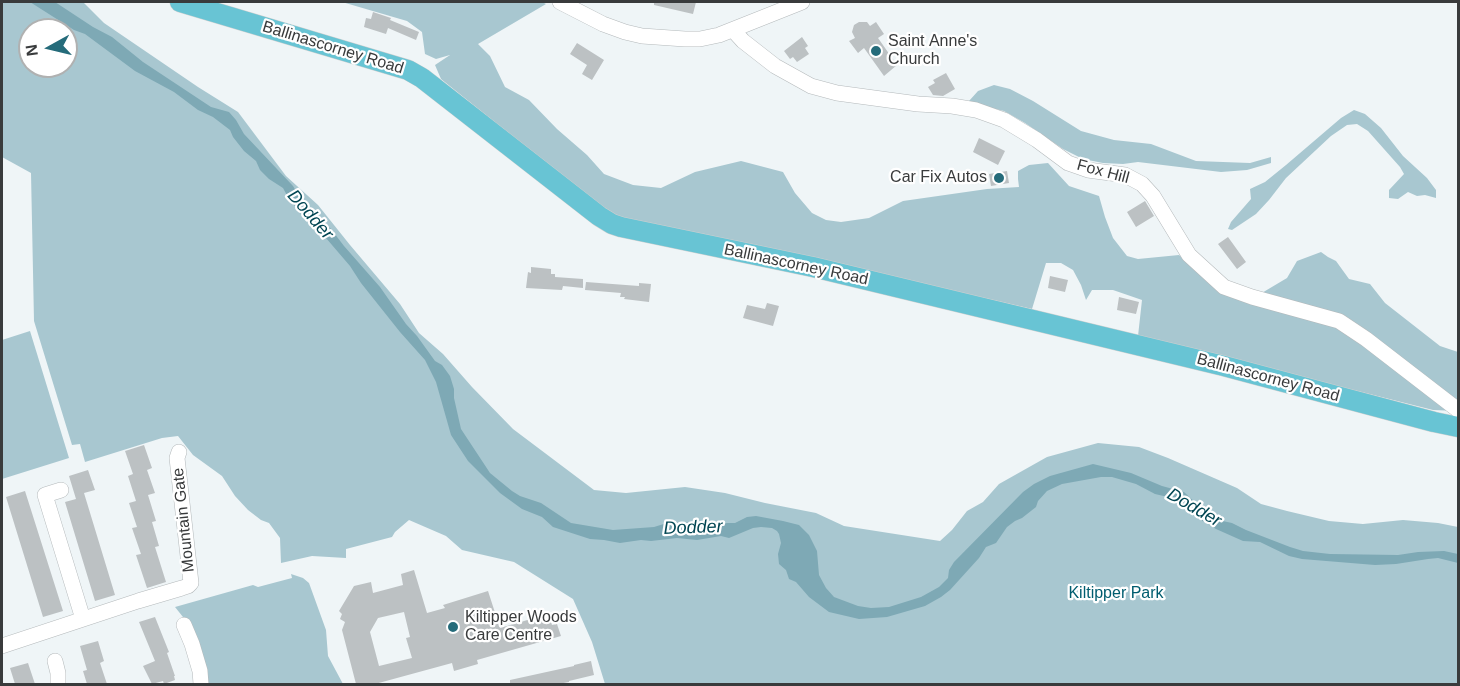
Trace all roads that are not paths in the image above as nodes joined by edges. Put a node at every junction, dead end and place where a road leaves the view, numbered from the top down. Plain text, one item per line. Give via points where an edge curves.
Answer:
1 (180, 2) edge
2 (560, 2) edge
3 (802, 2) edge
4 (733, 30) junction
5 (1458, 410) edge
6 (1458, 427) edge
7 (179, 452) dead end
8 (61, 490) dead end
9 (84, 619) junction
10 (184, 625) dead end
11 (2, 646) edge
12 (55, 661) dead end
13 (58, 684) edge
14 (201, 684) edge

1 - 6 main road, Ballinascorney Road via 408,70 599,216 621,227 813,267
2 - 4 street via 603,24 642,36 700,39
3 - 4 street
4 - 5 street, Fox Hill via 775,66 811,86 837,93 976,110 1004,120 1068,162 1088,170 1125,175 1153,196 1189,255 1224,288 1339,321
7 - 9 street, Mountain Gate via 191,583
8 - 9 street via 45,495
9 - 11 street
10 - 14 street
12 - 13 street

